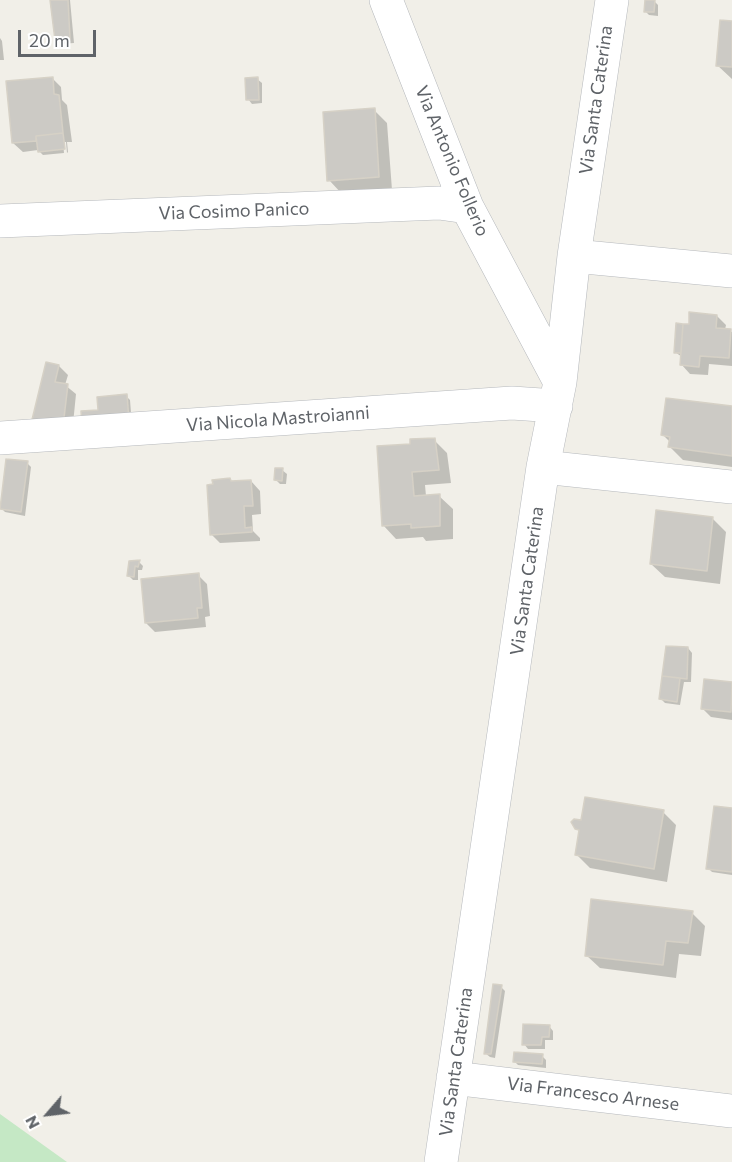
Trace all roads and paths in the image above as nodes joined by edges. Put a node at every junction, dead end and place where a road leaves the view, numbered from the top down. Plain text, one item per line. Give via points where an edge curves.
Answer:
1 (386, 0) edge
2 (612, 0) edge
3 (467, 207) junction
4 (0, 220) edge
5 (574, 256) junction
6 (732, 271) edge
7 (558, 394) junction
8 (0, 438) edge
9 (543, 467) junction
10 (732, 487) edge
11 (453, 1078) junction
12 (732, 1111) edge
13 (441, 1162) edge

1 - 3 street, Via Antonio Follerio
2 - 5 street, Via Santa Caterina
3 - 4 street, Via Cosimo Panico via 439,203
3 - 7 street, Via Antonio Follerio
5 - 6 street
5 - 7 street, Via Santa Caterina
7 - 8 street, Via Nicola Mastroianni via 512,403
7 - 9 street, Via Santa Caterina
9 - 10 street
9 - 11 street, Via Santa Caterina
11 - 12 street, Via Francesco Arnese
11 - 13 street, Via Santa Caterina

